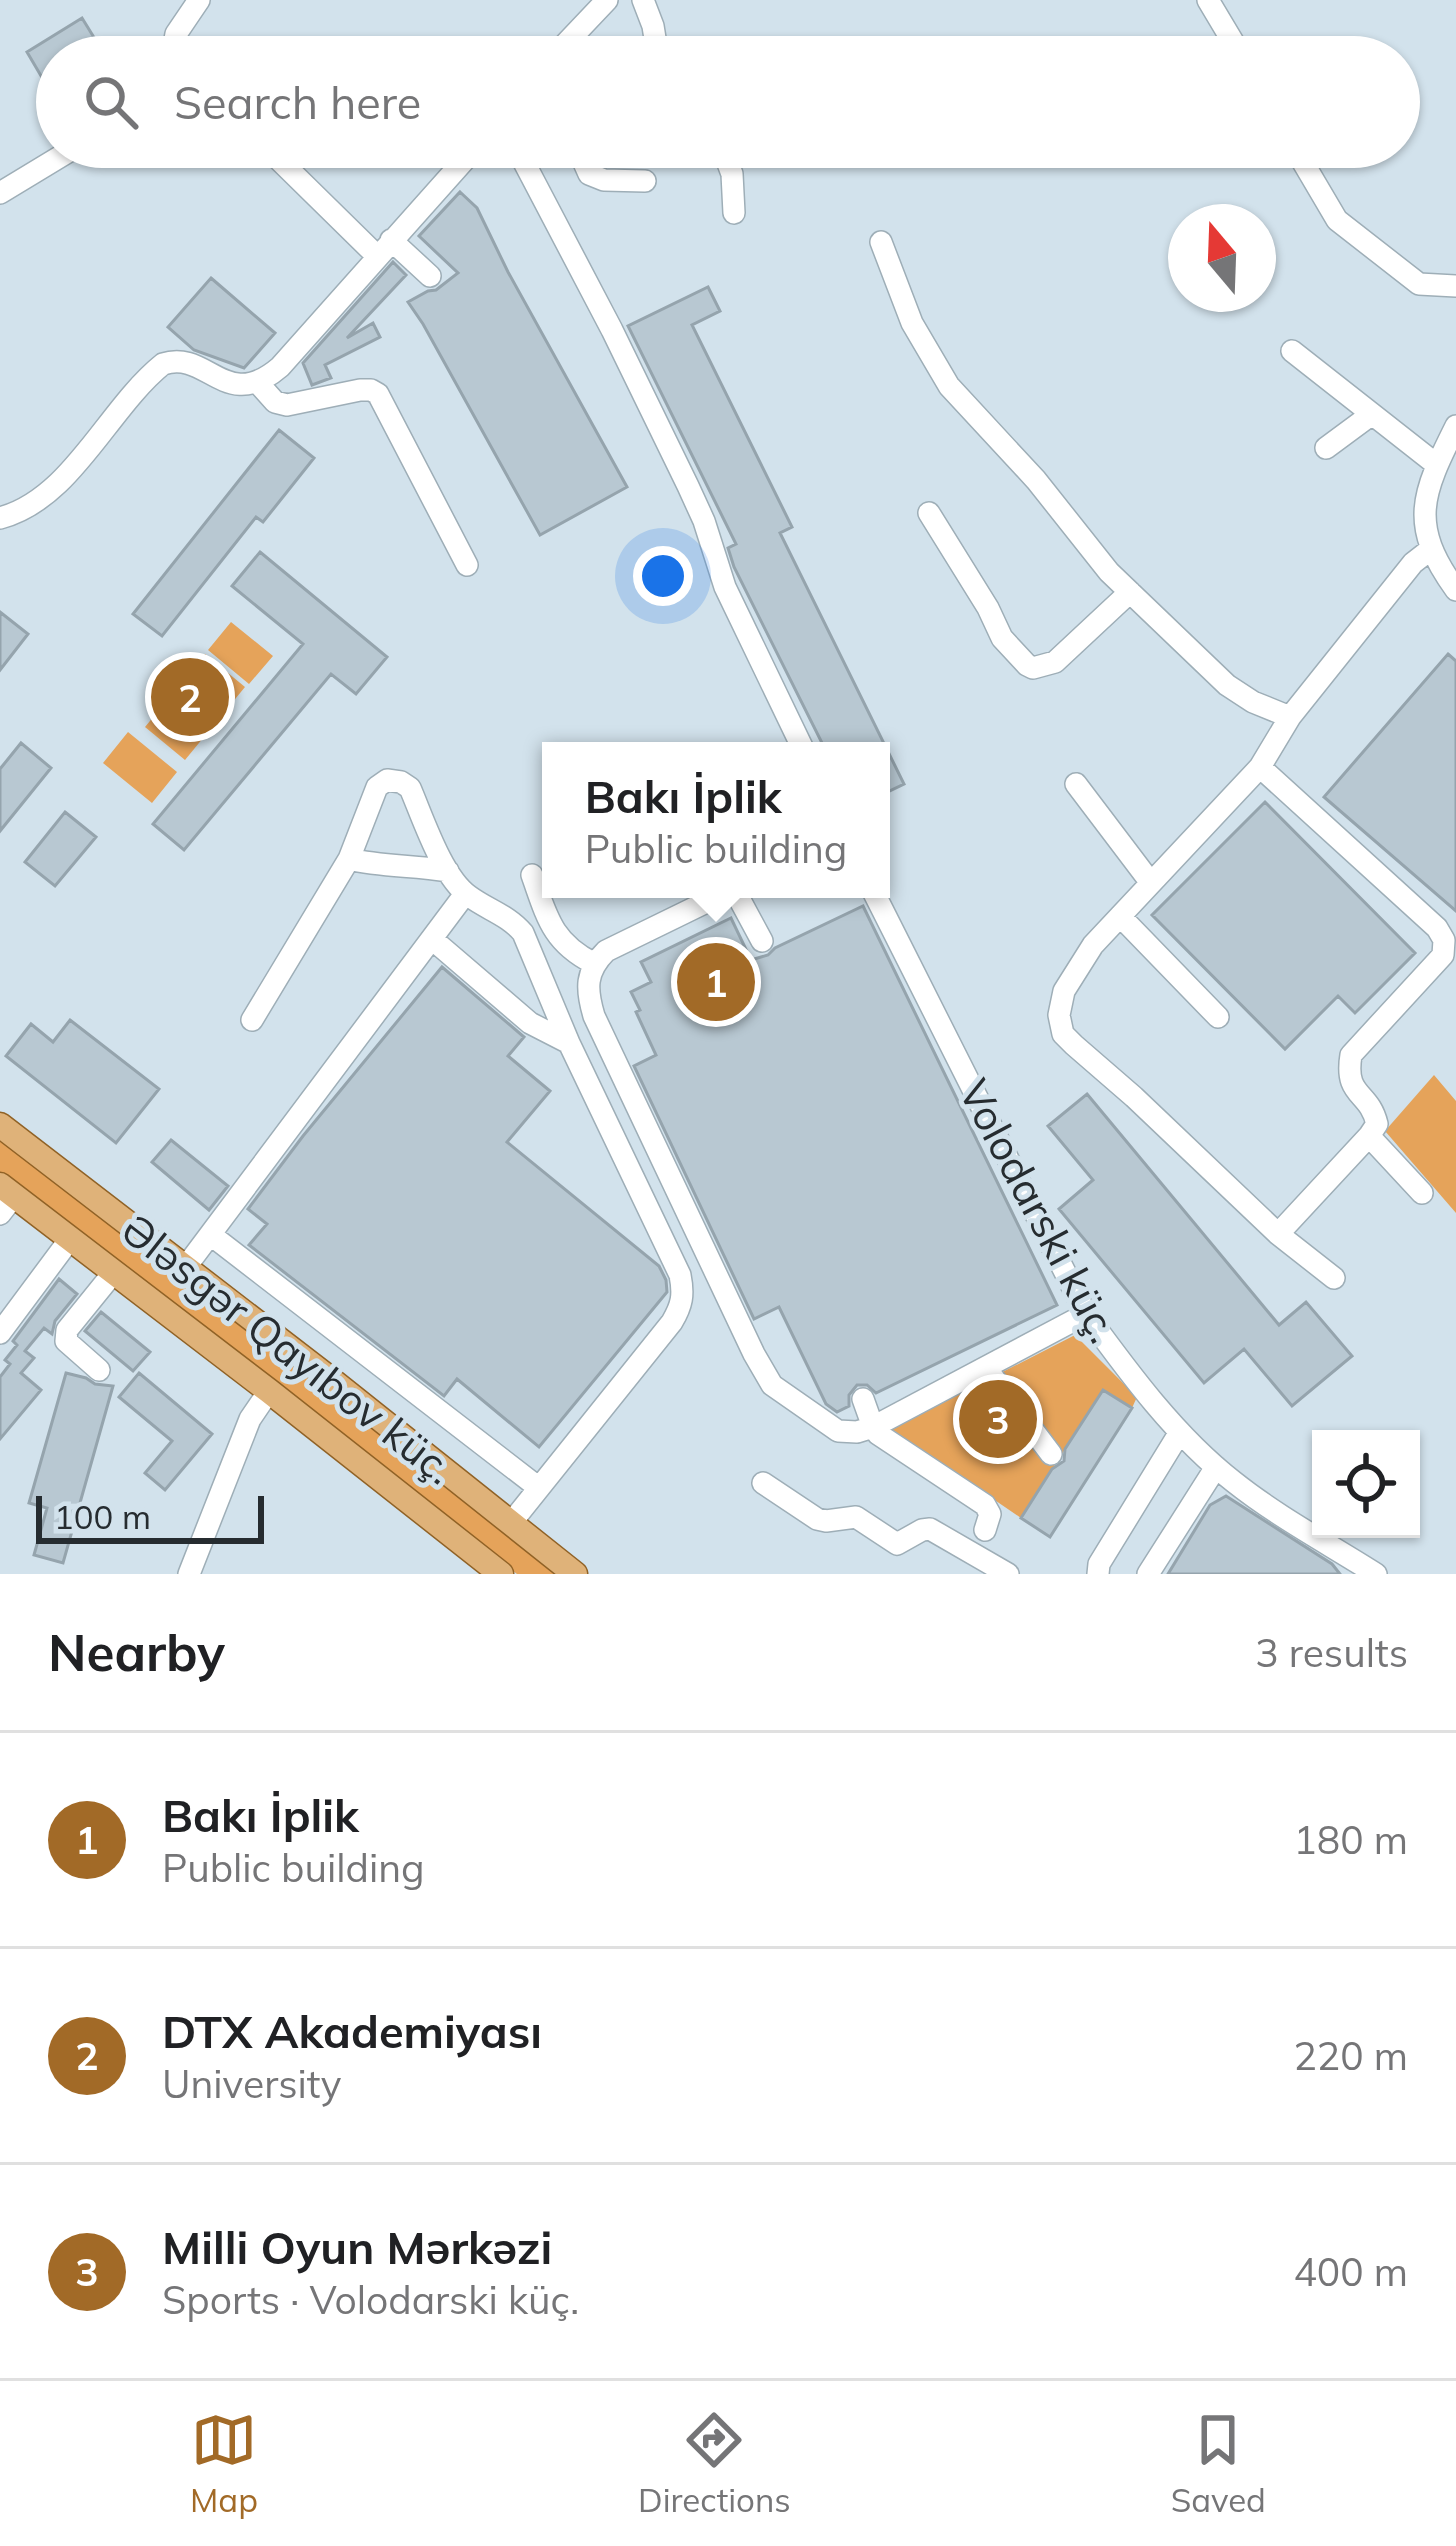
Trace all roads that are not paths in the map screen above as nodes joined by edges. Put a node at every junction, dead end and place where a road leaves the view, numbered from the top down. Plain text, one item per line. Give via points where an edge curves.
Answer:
1 (199, 0) edge
2 (607, 0) edge
3 (643, 0) edge
4 (1208, 0) edge
5 (176, 36) edge
6 (573, 36) edge
7 (655, 36) edge
8 (1229, 36) edge
9 (41, 168) edge
10 (291, 168) edge
11 (457, 168) edge
12 (527, 168) edge
13 (586, 168) edge
14 (730, 168) edge
15 (1306, 168) edge
16 (646, 181) dead end
17 (0, 193) edge
18 (734, 213) dead end
19 (881, 242) dead end
20 (384, 248) junction
21 (430, 276) dead end
22 (1456, 286) edge
23 (1292, 351) dead end
24 (258, 383) junction
25 (1372, 414) junction
26 (1456, 426) edge
27 (1325, 448) dead end
28 (1437, 465) junction
29 (928, 513) dead end
30 (0, 518) edge
31 (1431, 549) junction
32 (467, 565) dead end
33 (1456, 590) edge
34 (1130, 592) junction
35 (1290, 717) junction
36 (800, 742) edge
37 (1260, 767) junction
38 (1076, 784) dead end
39 (349, 860) junction
40 (448, 871) junction
41 (532, 875) dead end
42 (1150, 884) junction
43 (465, 894) junction
44 (715, 898) edge
45 (739, 898) edge
46 (877, 898) edge
47 (1120, 916) junction
48 (432, 939) junction
49 (762, 941) dead end
50 (593, 963) junction
51 (1218, 1017) dead end
52 (252, 1020) dead end
53 (569, 1043) junction
54 (0, 1125) edge
55 (1369, 1136) junction
56 (1422, 1193) dead end
57 (5, 1198) edge
58 (1278, 1234) junction
59 (211, 1235) junction
60 (70, 1239) junction
61 (185, 1268) junction
62 (114, 1272) junction
63 (1334, 1278) dead end
64 (1086, 1314) junction
65 (0, 1333) edge
66 (351, 1343) junction
67 (986, 1367) junction
68 (99, 1370) dead end
69 (325, 1376) junction
70 (269, 1391) junction
71 (863, 1399) dead end
72 (873, 1427) junction
73 (1180, 1432) junction
74 (1051, 1454) dead end
75 (1216, 1467) junction
76 (763, 1484) dead end
77 (538, 1488) junction
78 (511, 1523) junction
79 (985, 1530) dead end
80 (189, 1574) edge
81 (501, 1574) edge
82 (575, 1574) edge
83 (1008, 1574) edge
84 (1098, 1574) edge
85 (1148, 1574) edge
86 (1376, 1574) edge

1 - 5 street
2 - 6 street
3 - 7 street
4 - 8 street
9 - 17 street
10 - 20 street
11 - 20 street
12 - 36 street via 688,486 725,586
13 - 16 street via 604,180
14 - 18 street
15 - 22 street via 1337,220 1419,284
19 - 34 street via 912,323 949,386
20 - 21 street
20 - 24 street
23 - 25 street
24 - 30 street via 230,383 181,361 163,364 53,488
24 - 32 street via 287,405 359,389 378,394
25 - 27 street
25 - 28 street
26 - 28 street
28 - 31 street via 1424,512
29 - 34 street via 1002,638 1033,668 1055,662
31 - 33 street
31 - 35 street
34 - 35 street via 1227,685
35 - 37 street
37 - 42 street
37 - 55 street via 1444,940 1443,955 1351,1055 1351,1085 1377,1124
38 - 42 street
39 - 40 street
39 - 40 street via 377,787 387,780 410,788
39 - 52 street
40 - 43 street
41 - 50 street via 561,942
42 - 47 street
43 - 48 street
43 - 53 street via 523,933
44 - 50 street
45 - 49 street
46 - 64 street, Volodarski küç.
47 - 51 street
47 - 58 street via 1064,991 1063,1034
48 - 53 street via 530,1023
48 - 59 street
50 - 72 street via 587,980 594,1016 763,1372 838,1431
53 - 77 street via 683,1292 672,1322
54 - 61 main road, Ələsgər Qayıbov küç.
55 - 56 street
55 - 58 street
57 - 60 main road, Ələsgər Qayıbov küç.
58 - 63 street
59 - 61 street
59 - 66 street
60 - 62 main road, Ələsgər Qayıbov küç.
60 - 65 street
61 - 69 main road, Ələsgər Qayıbov küç.
62 - 68 street via 64,1336
62 - 70 main road, Ələsgər Qayıbov küç.
64 - 67 street
64 - 73 street, Volodarski küç.
66 - 69 street
66 - 77 street
67 - 72 street
67 - 74 street
69 - 78 main road, Ələsgər Qayıbov küç.
70 - 80 street via 250,1419
70 - 81 main road, Ələsgər Qayıbov küç.
71 - 72 street
72 - 79 street via 986,1505
73 - 75 street, Volodarski küç.
73 - 84 street
75 - 85 street
75 - 86 street, Volodarski küç.
76 - 83 street via 817,1519 856,1516 897,1544 930,1529
77 - 78 street
78 - 82 main road, Ələsgər Qayıbov küç.

